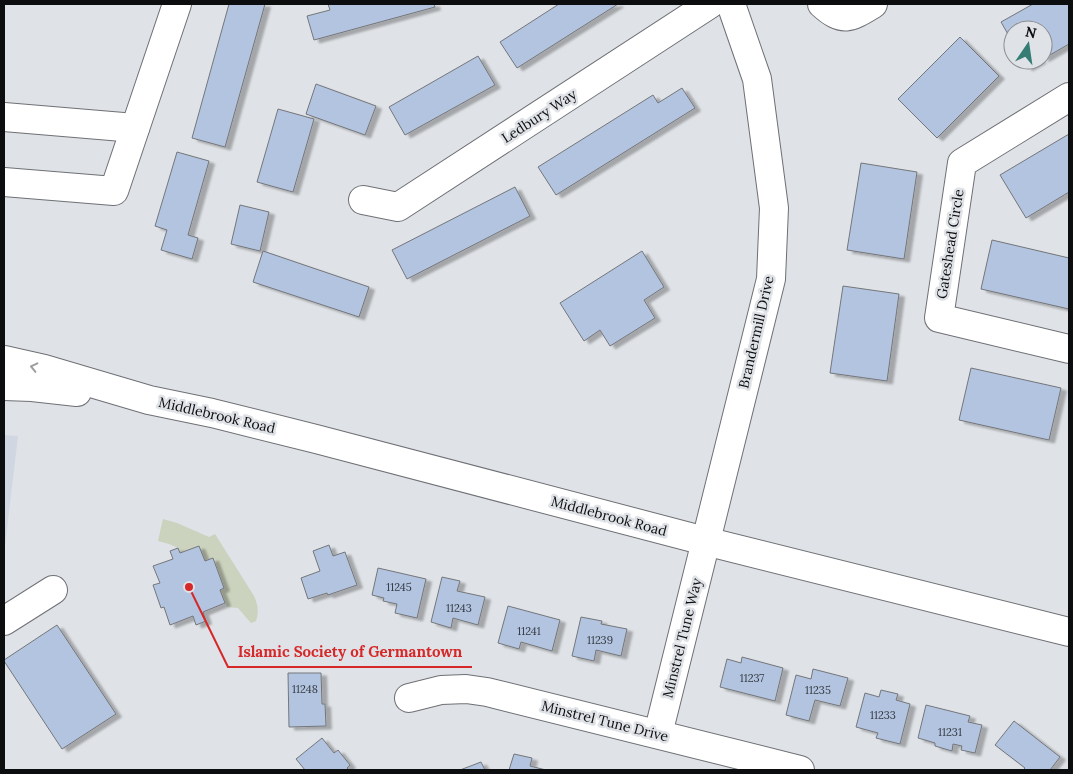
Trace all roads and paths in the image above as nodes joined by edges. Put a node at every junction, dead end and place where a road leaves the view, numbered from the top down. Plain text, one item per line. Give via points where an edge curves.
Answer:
1 (177, 4) edge
2 (710, 4) edge
3 (731, 4) edge
4 (822, 4) edge
5 (873, 4) edge
6 (1069, 97) edge
7 (4, 117) edge
8 (135, 128) junction
9 (4, 182) edge
10 (363, 200) dead end
11 (1069, 349) edge
12 (4, 360) edge
13 (4, 386) edge
14 (148, 400) junction
15 (705, 542) junction
16 (53, 590) dead end
17 (4, 621) edge
18 (1069, 632) edge
19 (409, 698) dead end
20 (658, 734) junction
21 (800, 770) edge

1 - 8 street
2 - 10 street, Ledbury Way via 398,207
3 - 15 street, Brandermill Drive via 757,79 774,208 771,278
4 - 5 street via 833,14 847,17
6 - 11 street, Gateshead Circle via 962,163 939,318
7 - 8 street
8 - 9 street via 114,190
14 -> 12 street, Middlebrook Road
13 - 14 street, Middlebrook Road
14 - 15 street, Middlebrook Road via 309,437
15 - 18 street, Middlebrook Road
15 - 20 street, Minstrel Tune Way
16 - 17 street
19 - 20 street, Minstrel Tune Drive via 441,690 487,692
20 - 21 street, Minstrel Tune Drive

